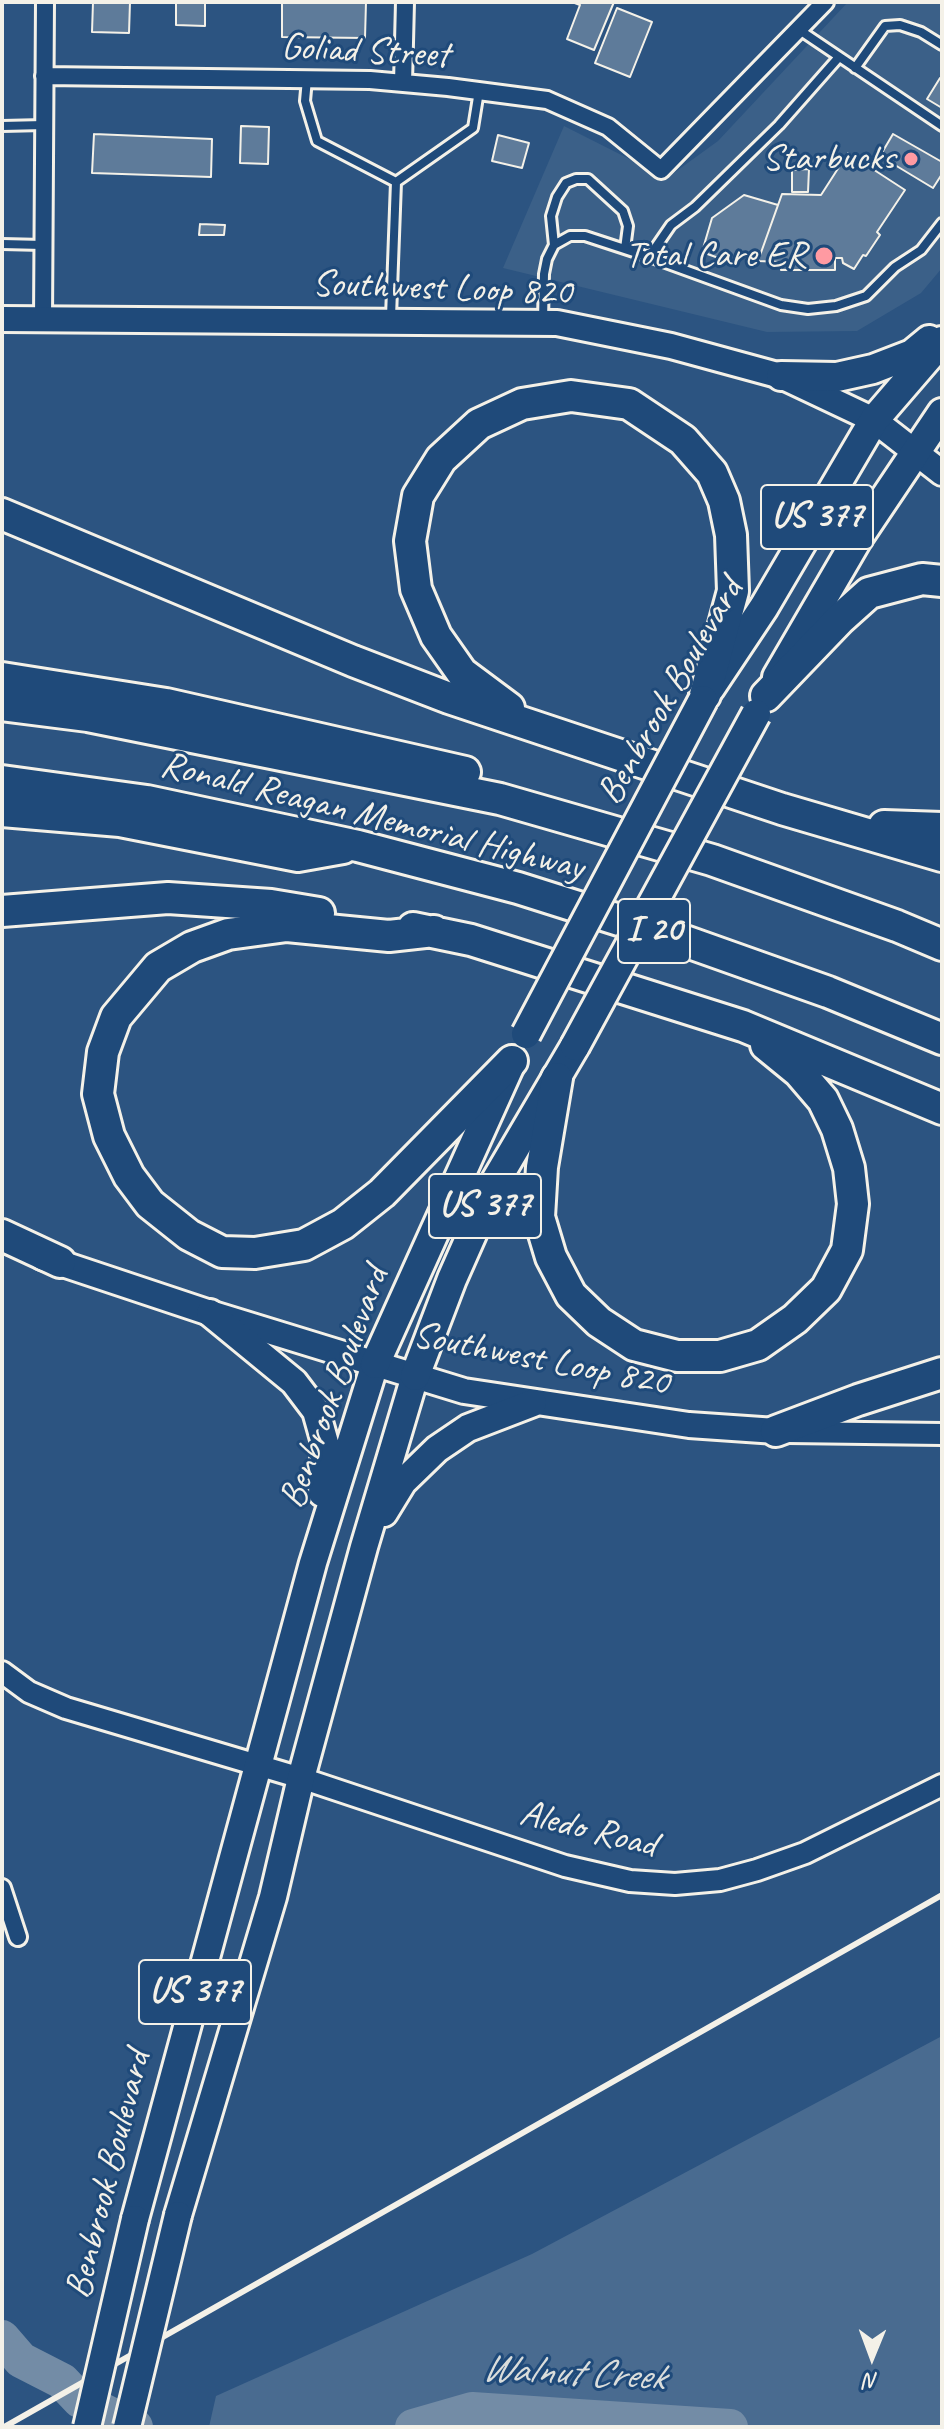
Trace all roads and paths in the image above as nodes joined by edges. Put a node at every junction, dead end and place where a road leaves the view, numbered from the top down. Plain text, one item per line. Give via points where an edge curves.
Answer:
1 (45, 2) edge
2 (405, 2) edge
3 (825, 2) edge
4 (798, 29) junction
5 (942, 45) edge
6 (839, 57) junction
7 (855, 68) junction
8 (44, 76) junction
9 (307, 79) junction
10 (403, 83) junction
11 (479, 91) junction
12 (44, 125) junction
13 (2, 126) edge
14 (942, 126) edge
15 (396, 182) junction
16 (942, 223) edge
17 (2, 244) edge
18 (43, 245) junction
19 (554, 245) junction
20 (625, 249) junction
21 (649, 257) junction
22 (2, 319) edge
23 (43, 320) junction
24 (391, 322) junction
25 (543, 323) junction
26 (942, 330) edge
27 (942, 341) edge
28 (781, 376) junction
29 (942, 413) edge
30 (874, 420) junction
31 (916, 452) junction
32 (942, 473) edge
33 (2, 514) edge
34 (942, 581) edge
35 (2, 678) edge
36 (704, 698) junction
37 (2, 705) edge
38 (761, 705) junction
39 (530, 723) junction
40 (2, 781) edge
41 (500, 799) junction
42 (2, 811) edge
43 (849, 827) junction
44 (942, 828) edge
45 (358, 846) junction
46 (942, 856) edge
47 (2, 911) edge
48 (434, 931) junction
49 (942, 945) edge
50 (743, 1026) junction
51 (942, 1039) edge
52 (512, 1061) junction
53 (557, 1078) junction
54 (942, 1109) edge
55 (2, 1235) edge
56 (2, 1244) edge
57 (60, 1262) junction
58 (210, 1313) junction
59 (375, 1364) junction
60 (942, 1373) edge
61 (415, 1376) junction
62 (533, 1403) junction
63 (776, 1431) junction
64 (942, 1434) edge
65 (364, 1547) junction
66 (313, 1563) junction
67 (2, 1672) edge
68 (259, 1765) junction
69 (301, 1778) junction
70 (942, 1785) edge
71 (2, 1888) edge
72 (18, 1937) dead end
73 (87, 2427) edge
74 (127, 2427) edge

1 - 8 street
2 - 10 street
3 - 4 street
4 - 6 lane
4 - 11 street, Goliad Street via 661,170 608,127 584,116 547,100
5 - 7 lane via 921,32 885,26
6 - 7 lane
6 - 21 lane via 779,125 671,225
7 - 14 lane
8 - 9 street, Goliad Street
8 - 12 street
9 - 10 street, Goliad Street
9 - 15 lane via 305,101 317,141
10 - 11 street, Goliad Street
11 - 15 lane via 473,128
12 - 13 lane
12 - 18 street
15 - 24 lane
16 - 21 lane via 921,250 866,296 836,306 781,305
17 - 18 lane
18 - 23 street
19 - 20 lane via 570,236 585,236
19 - 20 lane via 551,216 557,197 566,183 588,179 623,211 628,226
19 - 25 lane via 544,274
20 - 21 lane
22 - 23 main road, Southwest Loop 820
23 - 24 main road, Southwest Loop 820
24 - 25 main road, Southwest Loop 820
25 - 28 main road, Southwest Loop 820 via 671,346
26 - 28 highway via 912,354 873,369 837,377
27 - 30 highway, Benbrook Boulevard / US 377
28 - 30 main road, Southwest Loop 820
29 - 31 highway, Benbrook Boulevard / US 377
30 - 31 main road, Southwest Loop 820
30 - 36 highway, Benbrook Boulevard / US 377
31 - 32 main road, Southwest Loop 820
31 - 38 highway, Benbrook Boulevard / US 377 via 858,538
33 - 39 highway via 353,661
34 - 38 highway via 922,579 869,593
35 - 41 highway via 166,704 473,774
36 - 39 highway via 733,591 731,535 712,473 683,440 629,404 571,396 522,404 479,424 441,459 418,496 410,541 416,589 436,636 462,673
36 - 52 highway, Benbrook Boulevard / US 377, bridge
37 - 41 highway, Ronald Reagan Memorial Highway / I 20 via 88,716
38 - 53 highway, Benbrook Boulevard / US 377, bridge
39 - 43 highway
40 - 45 highway, Ronald Reagan Memorial Highway / I 20 via 147,801
41 - 49 highway, Ronald Reagan Memorial Highway / I 20 via 712,860
42 - 45 highway via 120,821 298,856
43 - 44 highway
43 - 46 highway
45 - 51 highway, Ronald Reagan Memorial Highway / I 20 via 518,888 676,938
47 - 48 highway via 168,898 271,905
48 - 50 highway
48 - 52 highway via 389,936 287,926 228,934 158,967 116,1017 103,1052 98,1094 109,1136 129,1176 159,1212 222,1252 304,1245 343,1224 382,1193
50 - 53 highway via 799,1072 823,1100 849,1168 853,1204 847,1250 826,1289 758,1345 720,1356 677,1356 634,1345 571,1295 551,1257 539,1217
50 - 54 highway
52 - 59 highway, Benbrook Boulevard / US 377
53 - 61 highway, Benbrook Boulevard / US 377 via 495,1182
55 - 57 highway
56 - 57 main road, Southwest Loop 820
57 - 58 main road, Southwest Loop 820
58 - 59 main road, Southwest Loop 820
58 - 66 main road via 294,1382 316,1411 326,1461
59 - 61 main road, Southwest Loop 820
59 - 66 main road, Benbrook Boulevard / US 377
60 - 63 highway
61 - 62 main road, Southwest Loop 820
61 - 65 main road, Benbrook Boulevard / US 377
62 - 63 main road, Southwest Loop 820
62 - 65 main road via 468,1428 437,1449 403,1482
63 - 64 street, Southwest Loop 820
65 - 69 main road, Benbrook Boulevard / US 377
66 - 68 main road, Benbrook Boulevard / US 377
67 - 68 street, Aledo Road via 29,1692 66,1708
68 - 69 street, Aledo Road
68 - 73 main road, Benbrook Boulevard / US 377, bridge via 135,2219
69 - 70 street, Aledo Road via 565,1866 630,1881 675,1884 720,1880 805,1853
69 - 74 main road, Benbrook Boulevard / US 377, bridge via 273,1897 178,2215
71 - 72 street

